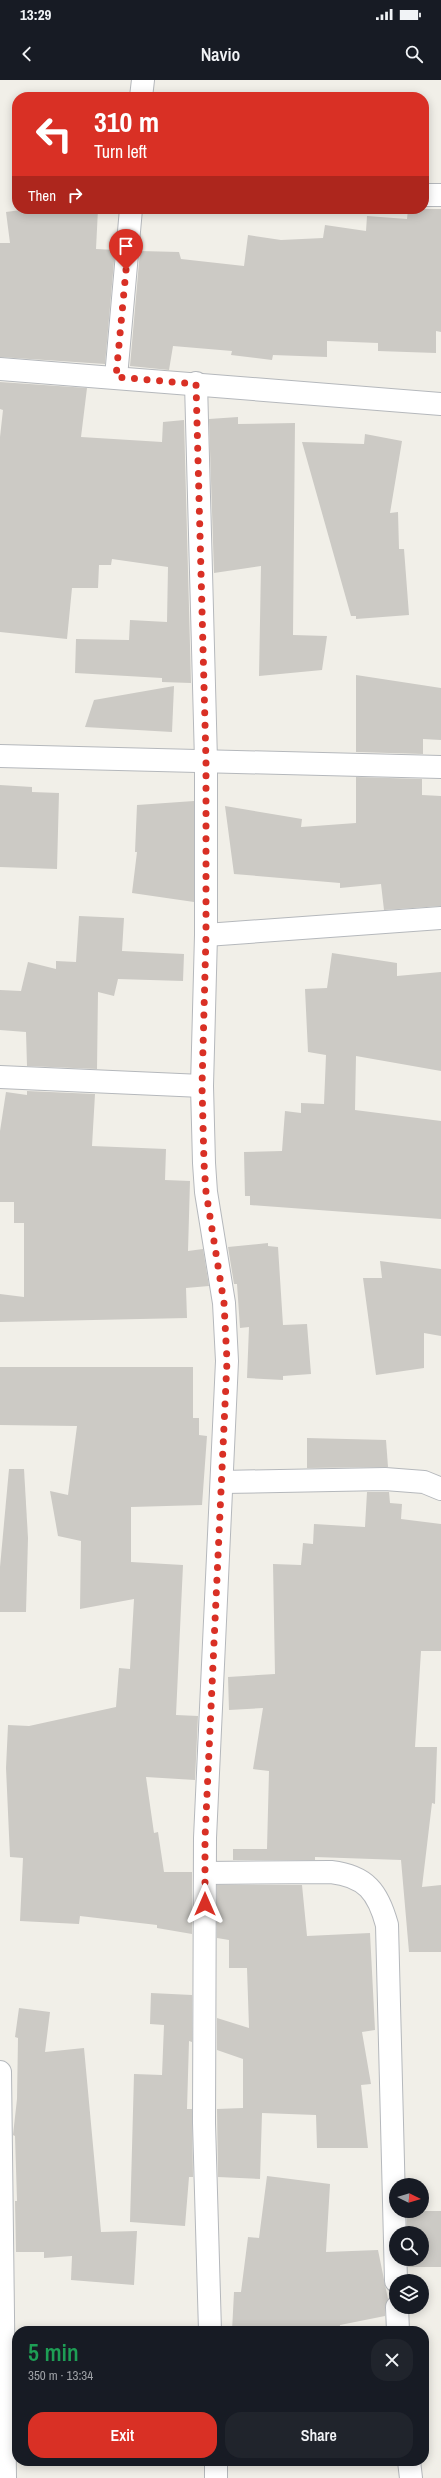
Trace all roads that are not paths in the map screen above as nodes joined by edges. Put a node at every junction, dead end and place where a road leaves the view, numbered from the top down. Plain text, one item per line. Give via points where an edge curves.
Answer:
1 (143, 80) edge
2 (142, 92) edge
3 (429, 195) edge
4 (441, 195) edge
5 (132, 214) edge
6 (0, 369) edge
7 (116, 377) junction
8 (196, 384) junction
9 (441, 404) edge
10 (0, 756) edge
11 (206, 761) junction
12 (441, 767) edge
13 (441, 918) edge
14 (206, 935) junction
15 (0, 1077) edge
16 (202, 1086) junction
17 (222, 1482) junction
18 (441, 1489) edge
19 (205, 1873) junction
20 (0, 2072) edge
21 (396, 2274) edge
22 (397, 2314) edge
23 (210, 2326) edge
24 (398, 2326) edge
25 (216, 2466) edge
26 (410, 2466) edge
27 (5, 2478) edge
28 (216, 2478) edge
29 (411, 2478) edge

1 - 2 street
3 - 4 street
5 - 7 street
6 - 7 street
7 - 8 street
8 - 9 street
8 - 11 street
10 - 11 street
11 - 12 street
11 - 14 street
13 - 14 street
14 - 16 street
15 - 16 street
16 - 17 street via 206,1192 224,1303 227,1361
17 - 18 street via 385,1479 424,1482
17 - 19 street
19 - 21 street via 349,1874 367,1885 381,1902 387,1925
19 - 23 street via 204,2123
20 - 27 street
22 - 24 street
25 - 28 street
26 - 29 street

